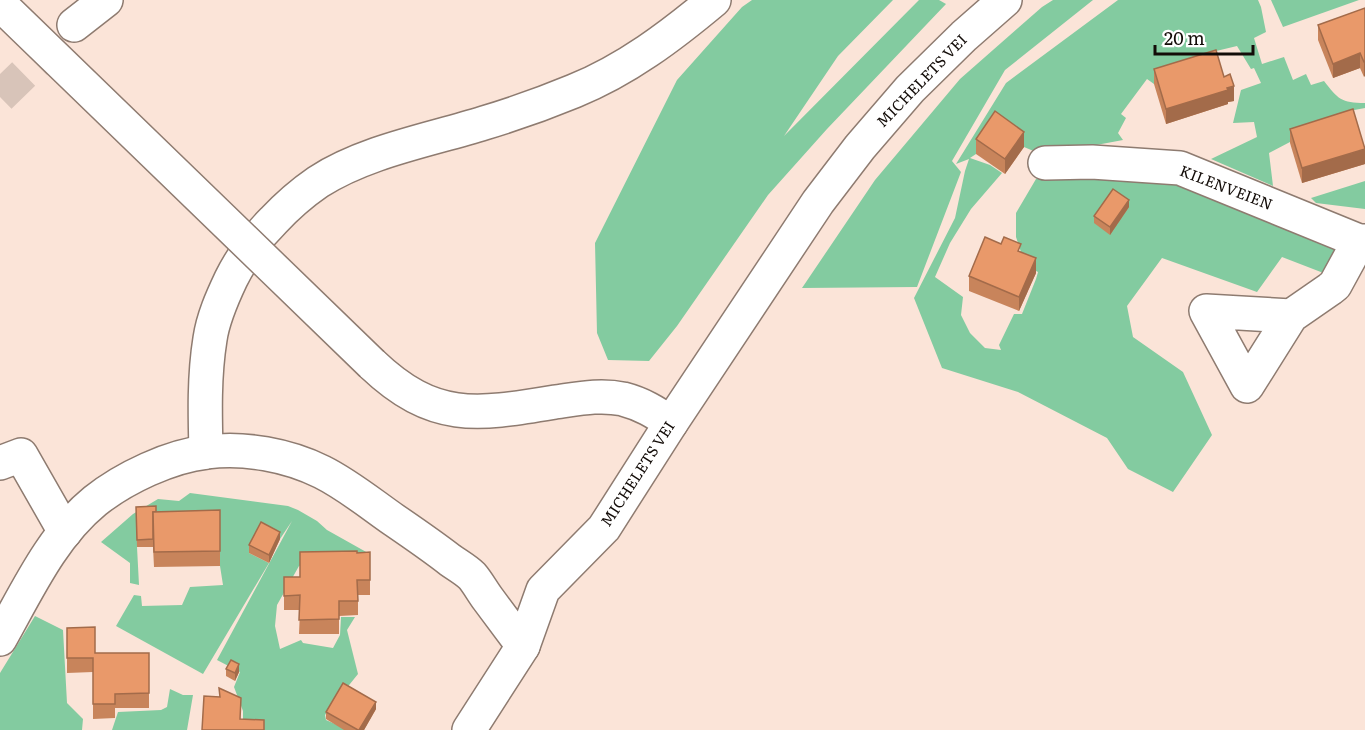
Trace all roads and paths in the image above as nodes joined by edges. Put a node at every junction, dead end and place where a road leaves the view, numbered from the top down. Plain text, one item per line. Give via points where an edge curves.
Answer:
1 (106, 0) edge
2 (714, 0) edge
3 (1005, 0) edge
4 (0, 4) edge
5 (74, 25) tunnel mouth
6 (1045, 163) dead end
7 (1362, 241) edge
8 (1291, 316) dead end
9 (671, 423) junction
10 (206, 452) junction
11 (0, 463) edge
12 (65, 532) junction
13 (0, 639) edge
14 (523, 646) junction
15 (469, 730) edge

1 - 5 main road
2 - 10 main road via 638,58 575,91 368,159 318,182 290,204 247,251 213,323 206,384
3 - 9 main road, MICHELETS VEI via 910,89 860,147 818,202
4 - 9 main road, bridge via 388,380 407,393 469,412 600,396 647,407
6 - 7 main road, KILENVEIEN via 1180,168
7 - 8 main road via 1335,285
9 - 14 main road, MICHELETS VEI via 604,528 543,590
10 - 12 main road via 180,458 116,485
10 - 14 main road via 253,452 322,472 471,575
11 - 12 main road via 21,455
12 - 13 main road
14 - 15 main road, MICHELETS VEI

